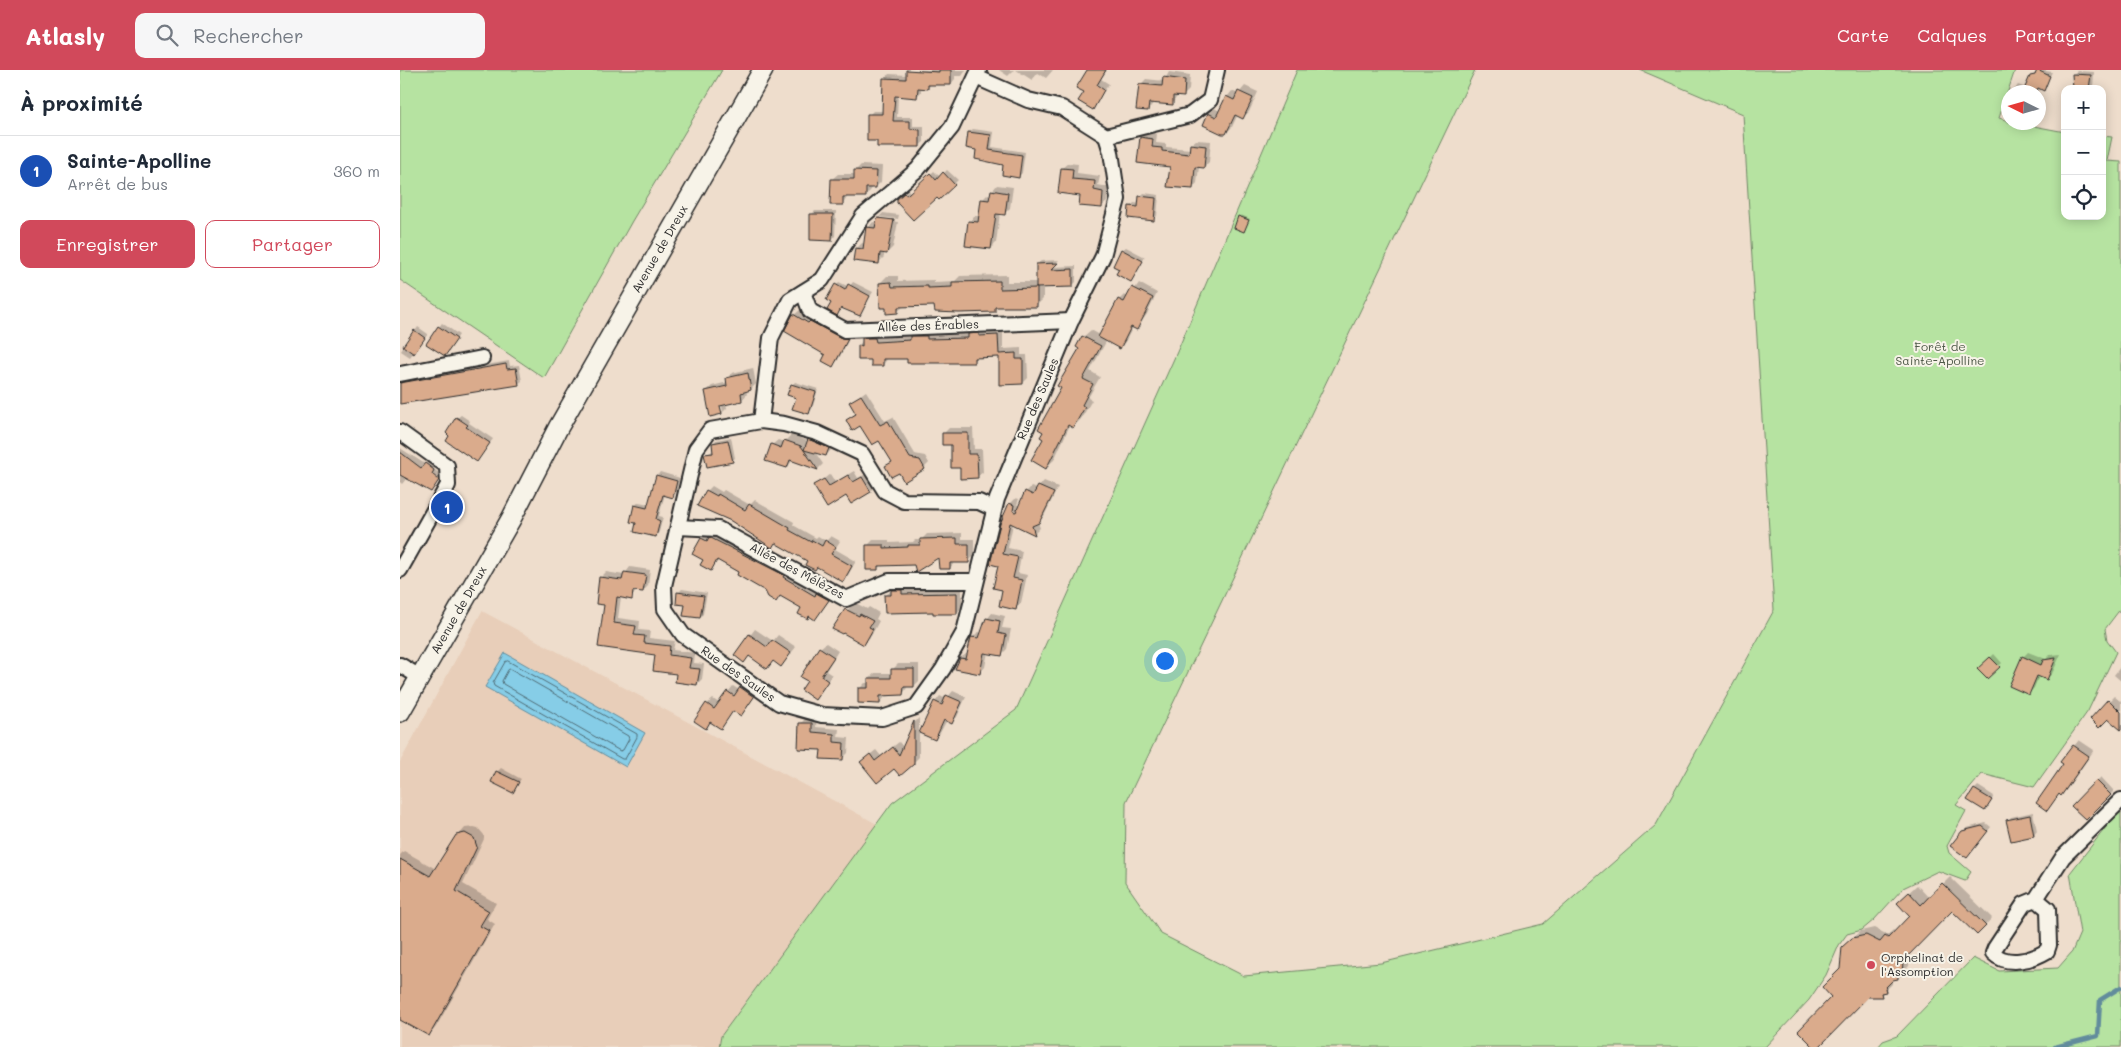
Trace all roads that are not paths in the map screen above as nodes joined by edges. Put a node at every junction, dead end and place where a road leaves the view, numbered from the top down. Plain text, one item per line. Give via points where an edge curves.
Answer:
1 (763, 70) edge
2 (1217, 70) edge
3 (978, 73) edge
4 (1106, 136) junction
5 (803, 292) junction
6 (1071, 321) junction
7 (482, 358) dead end
8 (400, 374) edge
9 (761, 421) junction
10 (400, 432) edge
11 (994, 509) junction
12 (678, 527) junction
13 (400, 570) edge
14 (976, 581) junction
15 (410, 671) edge
16 (401, 704) edge
17 (2121, 800) edge
18 (2036, 899) junction

1 - 15 main road, Avenue de Dreux via 558,428 500,514
2 - 4 street via 1210,100 1190,115
3 - 4 street via 1028,100 1062,108
3 - 5 street via 952,127 918,169 863,216 822,280
4 - 6 street, Rue des Saules via 1118,200 1103,256
5 - 6 street, Allée des Érables via 810,311 844,330
5 - 9 street via 790,300 771,338
6 - 11 street, Rue des Saules
7 - 8 street
9 - 11 street, Rue des Saules via 817,433 862,454 886,491 904,501 979,502
9 - 12 street, Rue des Saules via 710,430 696,449
10 - 13 street via 447,466 448,485
11 - 14 street, Rue des Saules
12 - 14 street, Allée des Mélèzes via 718,529 846,599 889,581
12 - 14 street, Rue des Saules via 664,586 664,601 665,609 683,635 779,703 822,715 882,718 916,706 943,669 964,632
15 - 16 main road, Avenue de Dreux
17 - 18 street via 2063,857
18 - 18 street via 2024,904 1998,943 1993,953 1998,958 2006,961 2034,959 2047,951 2048,908

